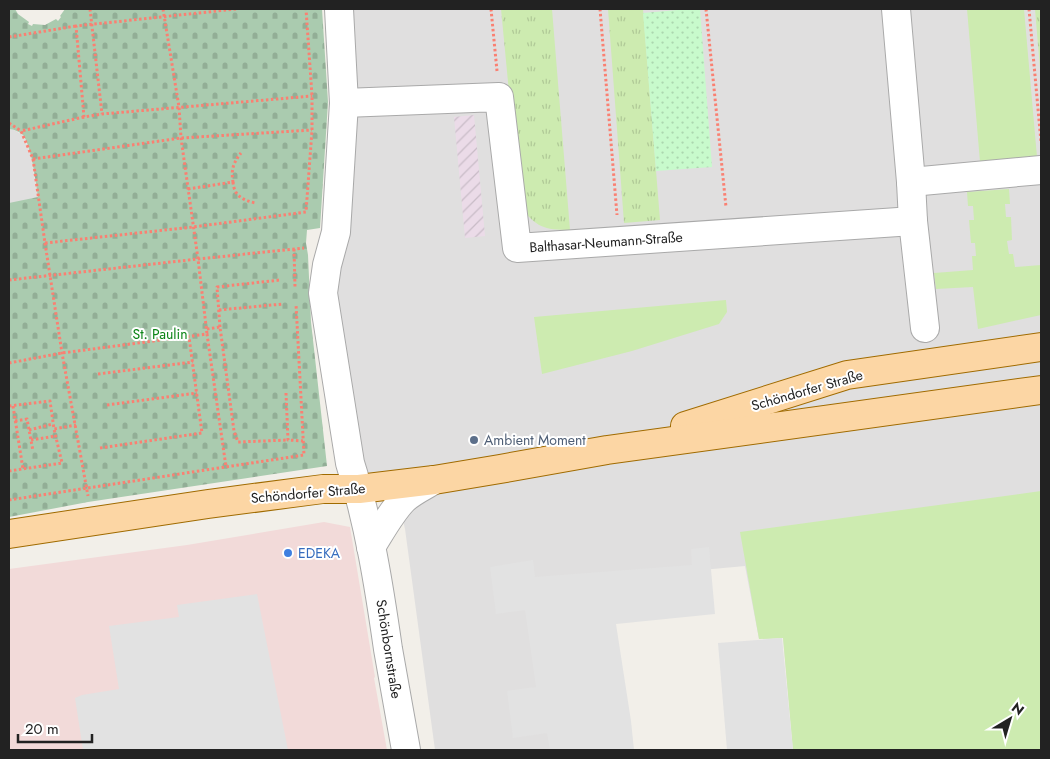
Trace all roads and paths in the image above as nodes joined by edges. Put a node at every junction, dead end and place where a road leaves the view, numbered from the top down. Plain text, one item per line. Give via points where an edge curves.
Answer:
1 (90, 9) edge
2 (163, 9) edge
3 (236, 9) edge
4 (306, 9) edge
5 (339, 9) edge
6 (491, 9) edge
7 (600, 9) edge
8 (706, 9) edge
9 (896, 9) edge
10 (1029, 9) edge
11 (164, 16) junction
12 (92, 25) junction
13 (76, 26) junction
14 (9, 37) edge
15 (312, 96) junction
16 (499, 97) junction
17 (344, 103) junction
18 (179, 107) junction
19 (102, 114) junction
20 (84, 117) junction
21 (9, 122) edge
22 (312, 130) junction
23 (21, 131) junction
24 (181, 138) junction
25 (1041, 142) edge
26 (241, 153) dead end
27 (33, 159) junction
28 (1041, 170) edge
29 (233, 182) junction
30 (911, 182) junction
31 (188, 189) junction
32 (255, 203) dead end
33 (913, 221) junction
34 (193, 227) junction
35 (729, 234) junction
36 (620, 242) junction
37 (45, 243) junction
38 (294, 249) junction
39 (330, 252) junction
40 (198, 259) junction
41 (50, 276) junction
42 (9, 280) edge
43 (280, 280) dead end
44 (283, 304) dead end
45 (219, 310) junction
46 (220, 328) junction
47 (924, 328) dead end
48 (207, 329) junction
49 (207, 334) junction
50 (189, 337) junction
51 (1041, 347) edge
52 (62, 353) junction
53 (193, 362) junction
54 (9, 363) edge
55 (98, 374) dead end
56 (847, 376) junction
57 (1041, 390) edge
58 (197, 393) junction
59 (286, 393) dead end
60 (107, 405) dead end
61 (11, 406) edge
62 (849, 416) junction
63 (15, 421) junction
64 (76, 425) junction
65 (54, 427) junction
66 (29, 430) junction
67 (56, 436) junction
68 (31, 440) junction
69 (288, 440) junction
70 (303, 441) junction
71 (100, 448) dead end
72 (607, 450) junction
73 (33, 451) dead end
74 (226, 467) junction
75 (23, 469) junction
76 (9, 470) edge
77 (434, 480) junction
78 (87, 489) junction
79 (359, 489) junction
80 (9, 500) edge
81 (90, 522) junction
82 (9, 534) edge
83 (371, 547) junction
84 (406, 750) edge

1 - 12 path
2 - 11 path
3 - 11 path
4 - 15 path
5 - 17 street
6 - 16 path
7 - 36 path
8 - 35 path
9 - 30 street
10 - 25 path
11 - 12 path
11 - 18 path
12 - 13 path
12 - 19 path
13 - 14 path
13 - 20 path
15 - 18 path
15 - 22 path
16 - 17 street
16 - 36 street, Balthasar-Neumann-Straße via 517,248
17 - 39 street via 336,232
18 - 19 path
18 - 24 path
19 - 20 path
20 - 23 path
21 - 23 path
22 - 24 path
22 - 34 path via 306,212
23 - 27 path
24 - 27 path
24 - 31 path
26 - 29 path via 232,168
27 - 37 path
28 - 30 street
29 - 31 path
29 - 32 path via 237,194
30 - 33 street
31 - 34 path
33 - 35 street, Balthasar-Neumann-Straße
33 - 47 street
34 - 37 path
34 - 40 path
35 - 36 street, Balthasar-Neumann-Straße
37 - 41 path
38 - 39 path
38 - 40 path
38 - 70 path
39 - 79 street via 323,293 350,462
40 - 41 path
40 - 48 path
41 - 42 path
41 - 52 path
43 - 45 path via 217,287
44 - 45 path
45 - 46 path
46 - 48 path
46 - 69 path via 238,442
48 - 49 path
49 - 50 path
49 - 74 path
50 - 52 path
50 - 53 path
51 - 56 main road, Schöndorfer Straße
52 - 54 path
52 - 64 path
53 - 55 path
53 - 58 path
56 - 62 main road via 835,392 837,406
56 - 72 main road, Schöndorfer Straße
57 - 62 main road, Schöndorfer Straße
58 - 60 path
58 - 71 path via 202,433
59 - 69 path
61 - 63 path
61 - 65 path via 50,401
62 - 72 main road, Schöndorfer Straße
63 - 66 path via 27,419
63 - 75 path
64 - 65 path
64 - 78 path
65 - 66 path
65 - 67 path
66 - 68 path
67 - 68 path
67 - 75 path via 62,463
68 - 73 path
69 - 70 path
70 - 74 path via 304,455
72 - 77 main road, Schöndorfer Straße
74 - 78 path
75 - 76 path
77 - 79 main road, Schöndorfer Straße
77 - 83 street via 404,500
78 - 80 path
78 - 81 path
79 - 81 main road, Schöndorfer Straße via 323,489
79 - 83 street, Schönbornstraße
81 - 82 main road, Schöndorfer Straße
83 - 84 street, Schönbornstraße

